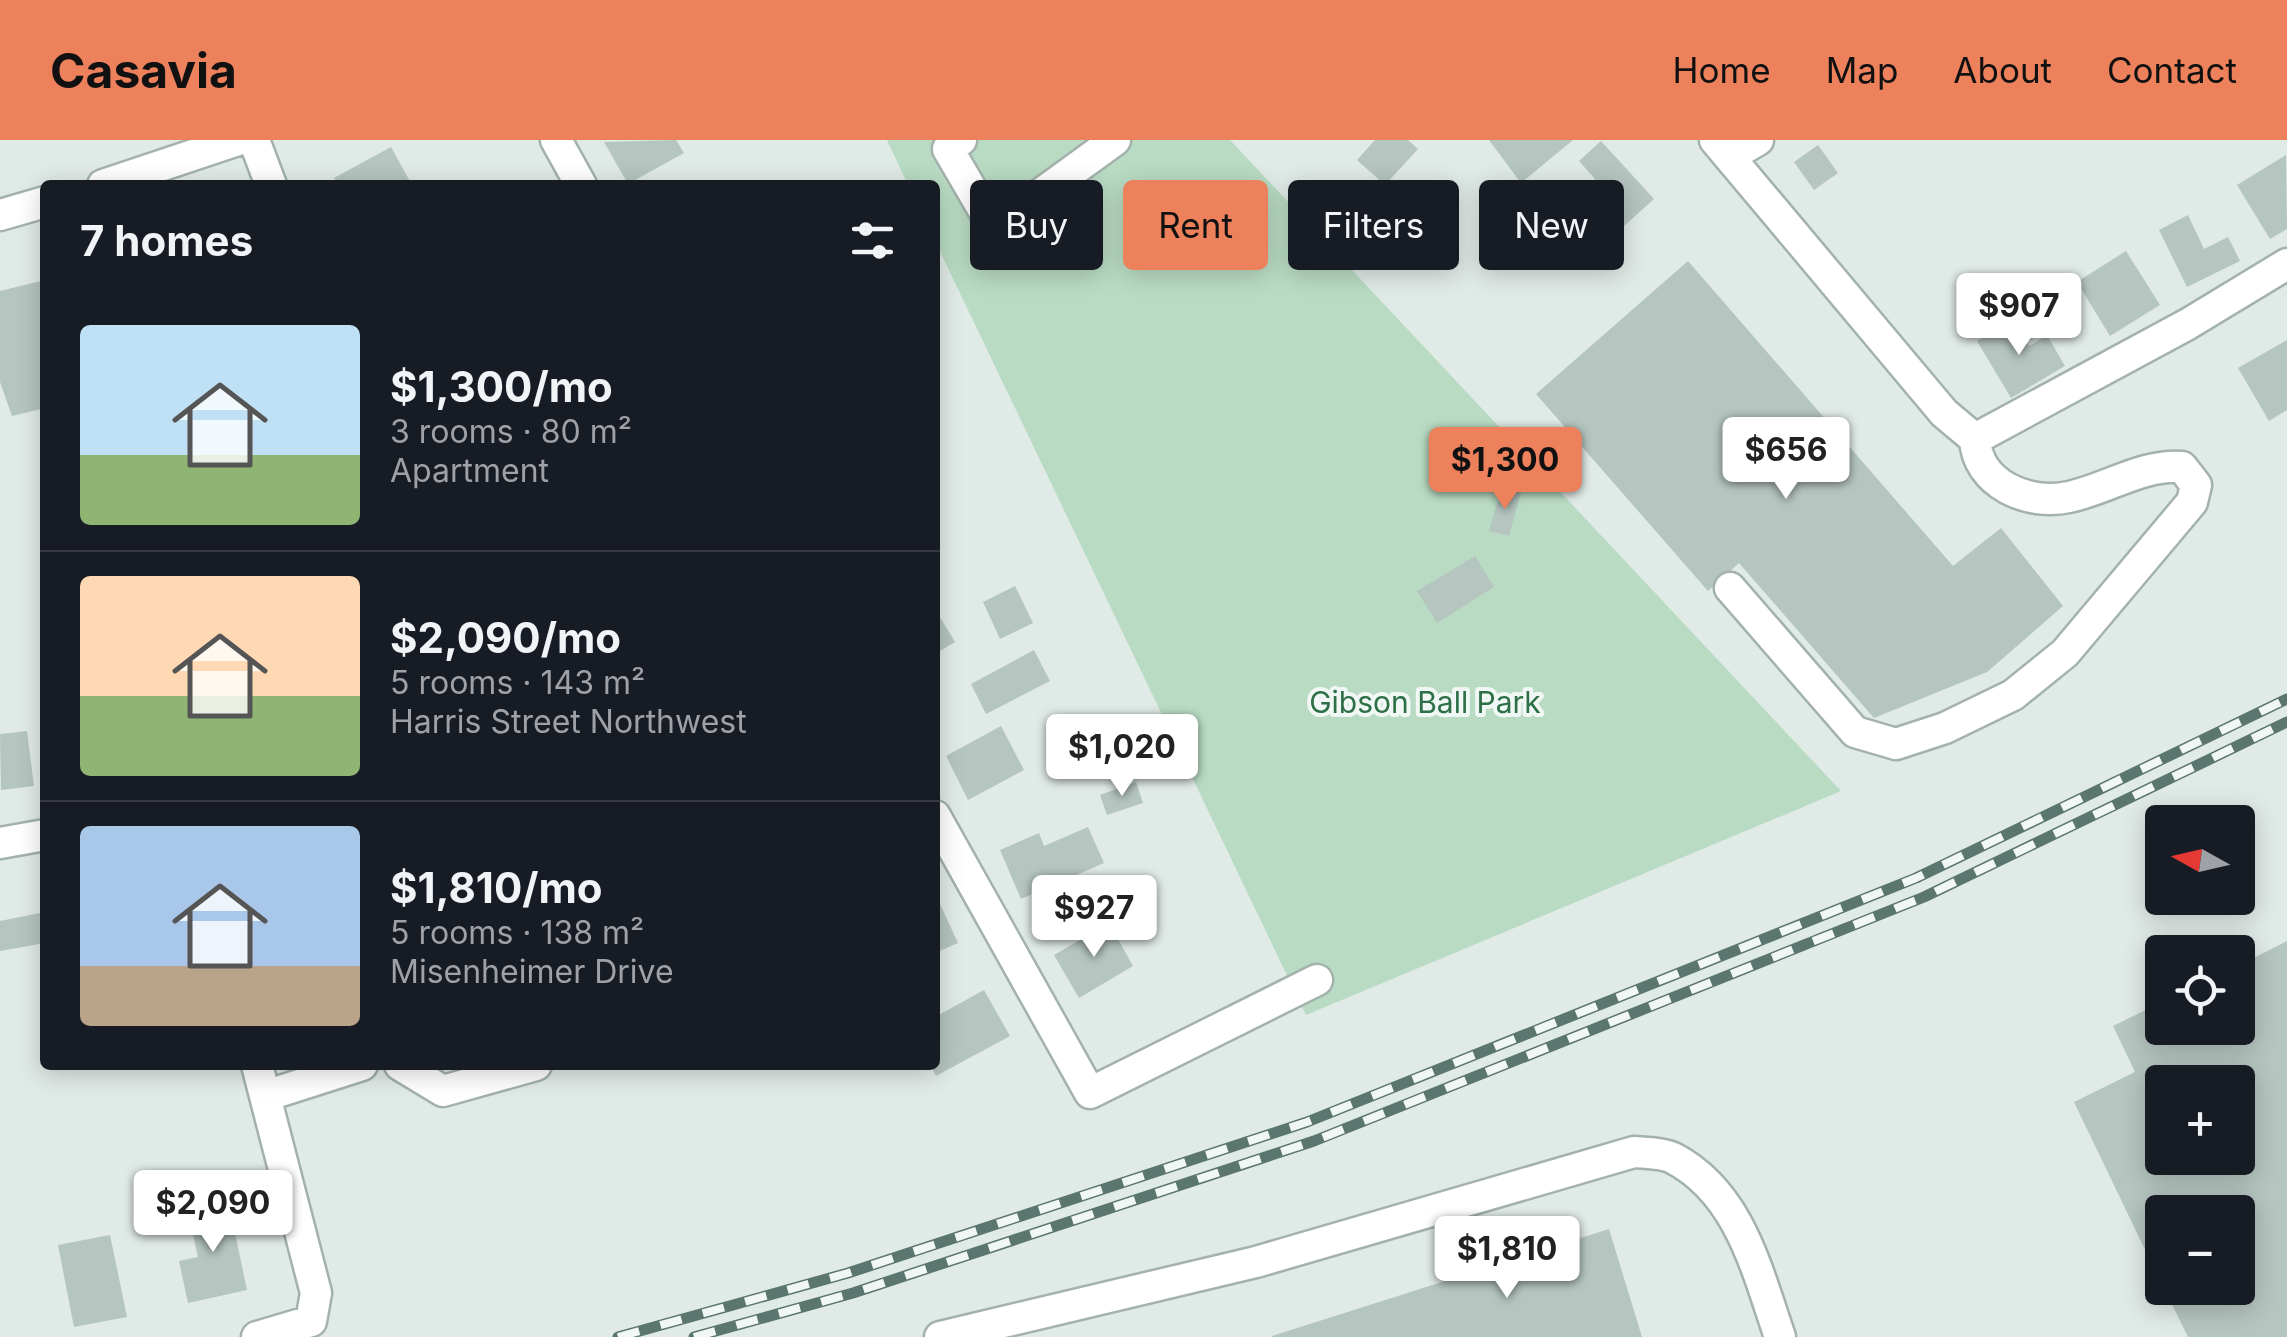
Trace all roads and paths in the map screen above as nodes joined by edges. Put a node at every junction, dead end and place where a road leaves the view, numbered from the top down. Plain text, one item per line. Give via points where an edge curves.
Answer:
1 (238, 140) edge
2 (254, 140) edge
3 (556, 140) edge
4 (960, 140) edge
5 (1114, 140) edge
6 (1758, 140) edge
7 (1722, 148) edge
8 (175, 174) edge
9 (136, 180) edge
10 (269, 180) edge
11 (578, 180) edge
12 (40, 203) edge
13 (0, 215) edge
14 (2287, 264) edge
15 (1975, 439) junction
16 (1730, 588) dead end
17 (940, 825) edge
18 (40, 836) edge
19 (0, 842) edge
20 (1317, 980) dead end
21 (258, 1070) edge
22 (346, 1070) edge
23 (408, 1070) edge
24 (518, 1070) edge
25 (265, 1096) junction
26 (257, 1337) edge
27 (940, 1337) edge
28 (1780, 1337) edge

1 - 8 street
2 - 10 street
3 - 11 street
4 - 5 street via 948,150 994,228
6 - 7 street
7 - 15 street via 1944,413
8 - 9 street
12 - 13 street
14 - 15 street
15 - 16 street via 1982,466 2000,486 2028,495 2064,498 2160,465 2182,466 2196,485 2192,502 2116,596 2064,653 2012,695 1896,744 1855,732
17 - 20 street via 1090,1092
18 - 19 street
21 - 25 street
22 - 25 street
23 - 24 street via 442,1091
25 - 26 street via 316,1293 311,1320
27 - 28 street via 1256,1262 1634,1152 1671,1156 1717,1191 1735,1220

